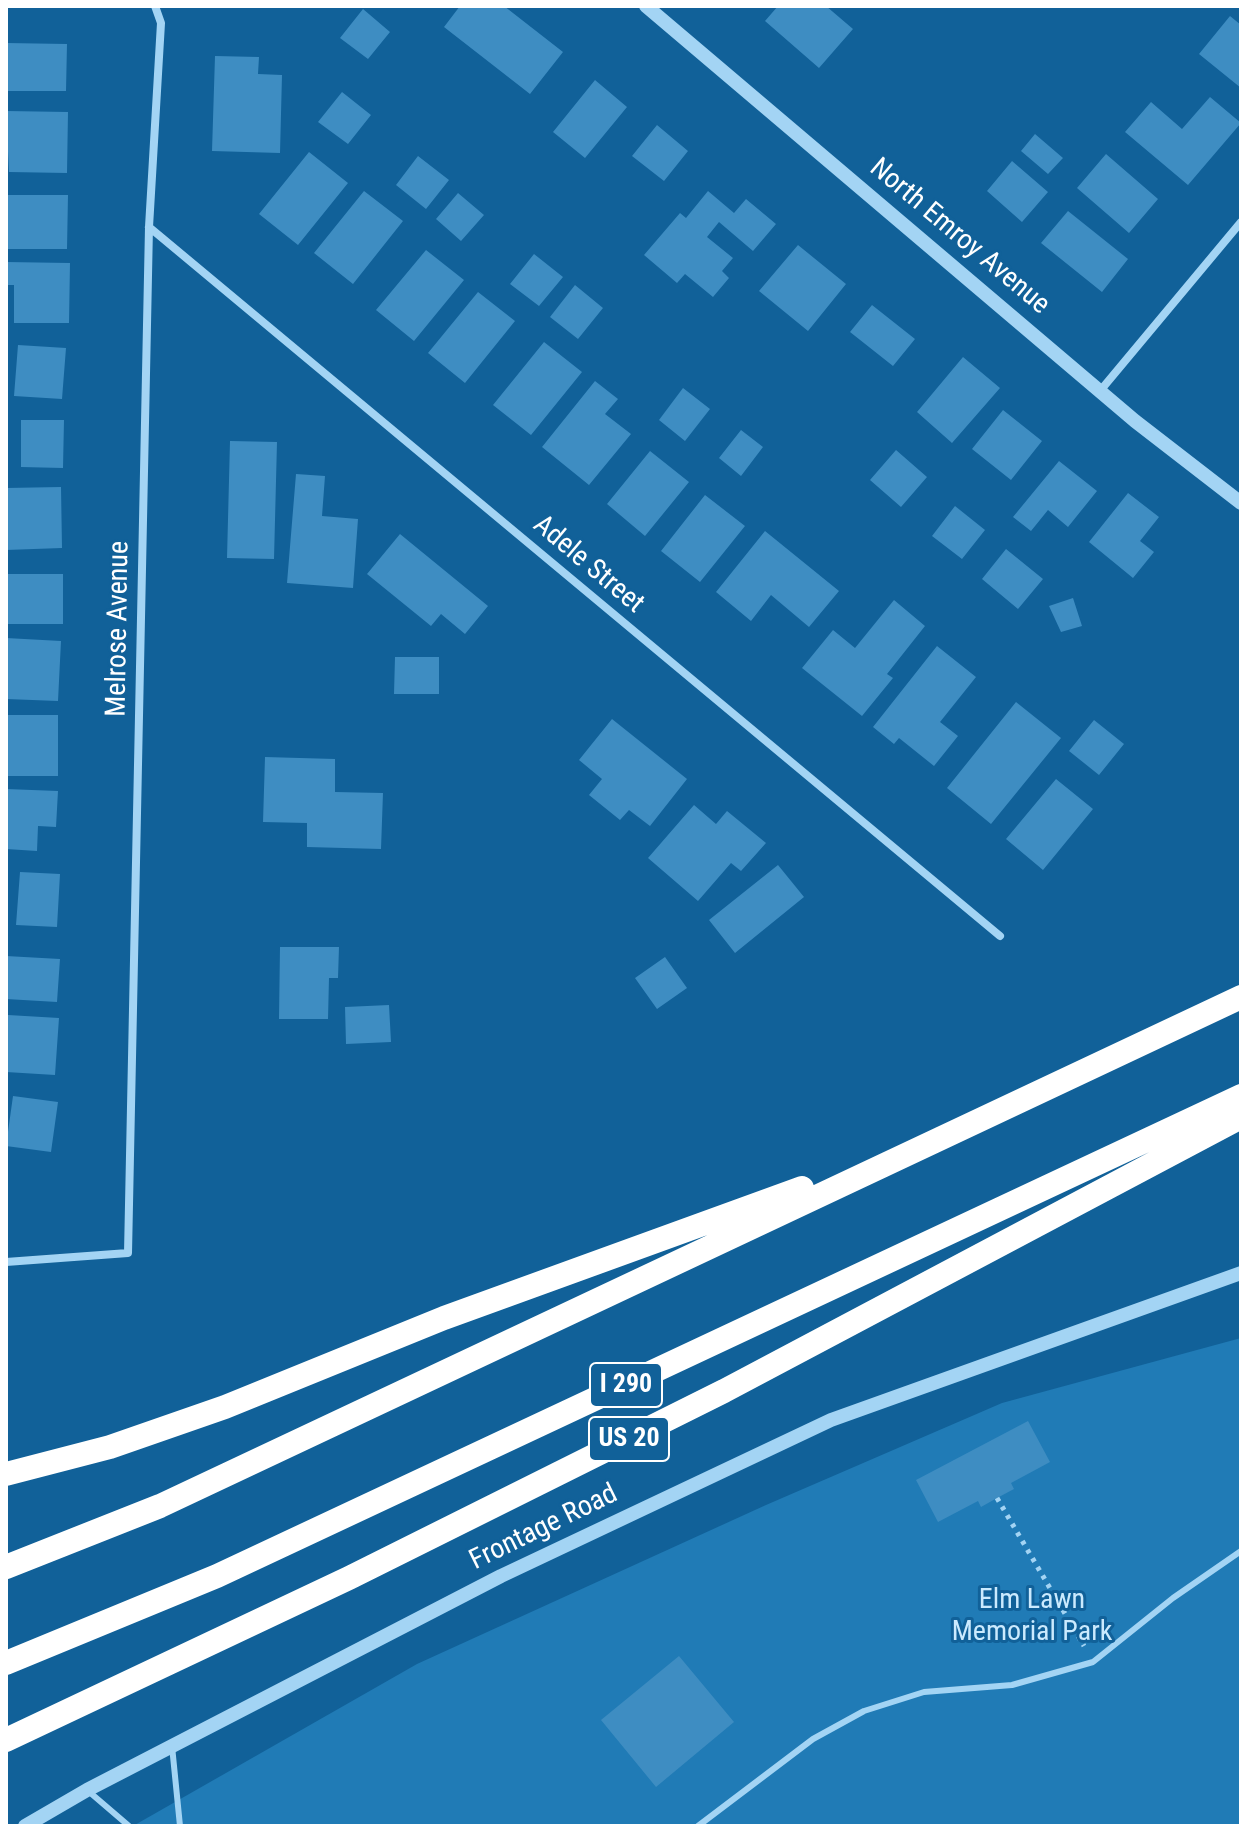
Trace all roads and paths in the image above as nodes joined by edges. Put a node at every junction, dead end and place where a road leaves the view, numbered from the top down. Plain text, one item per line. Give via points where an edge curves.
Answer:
1 (155, 6) edge
2 (653, 8) edge
3 (1241, 222) edge
4 (149, 227) junction
5 (1100, 391) junction
6 (1241, 503) edge
7 (1000, 936) dead end
8 (1241, 997) edge
9 (1241, 1096) edge
10 (1241, 1117) edge
11 (936, 1139) junction
12 (6, 1262) edge
13 (1241, 1273) edge
14 (6, 1474) edge
15 (997, 1498) dead end
16 (1241, 1551) edge
17 (6, 1567) edge
18 (1093, 1662) junction
19 (6, 1663) edge
20 (6, 1740) edge
21 (172, 1746) junction
22 (87, 1790) junction
23 (25, 1826) edge
24 (129, 1826) edge
25 (180, 1826) edge
26 (698, 1826) edge

1 - 4 street, Melrose Avenue via 161,23
2 - 5 street, North Emroy Avenue
3 - 5 street
4 - 7 street, Adele Street
4 - 12 street, Melrose Avenue via 128,1253
5 - 6 street, North Emroy Avenue
8 - 11 highway
9 - 19 highway, I 290 via 245,1563
10 - 20 highway, US 20 via 710,1398 349,1578
11 - 14 highway via 444,1318 225,1407 110,1447
11 - 17 highway via 160,1506
13 - 21 street, Frontage Road via 831,1420 501,1576
15 - 18 path
16 - 18 lane
18 - 26 lane via 1012,1685 924,1692 864,1711 813,1739
21 - 22 street, Frontage Road
21 - 25 lane
22 - 23 street, Frontage Road
22 - 24 lane

